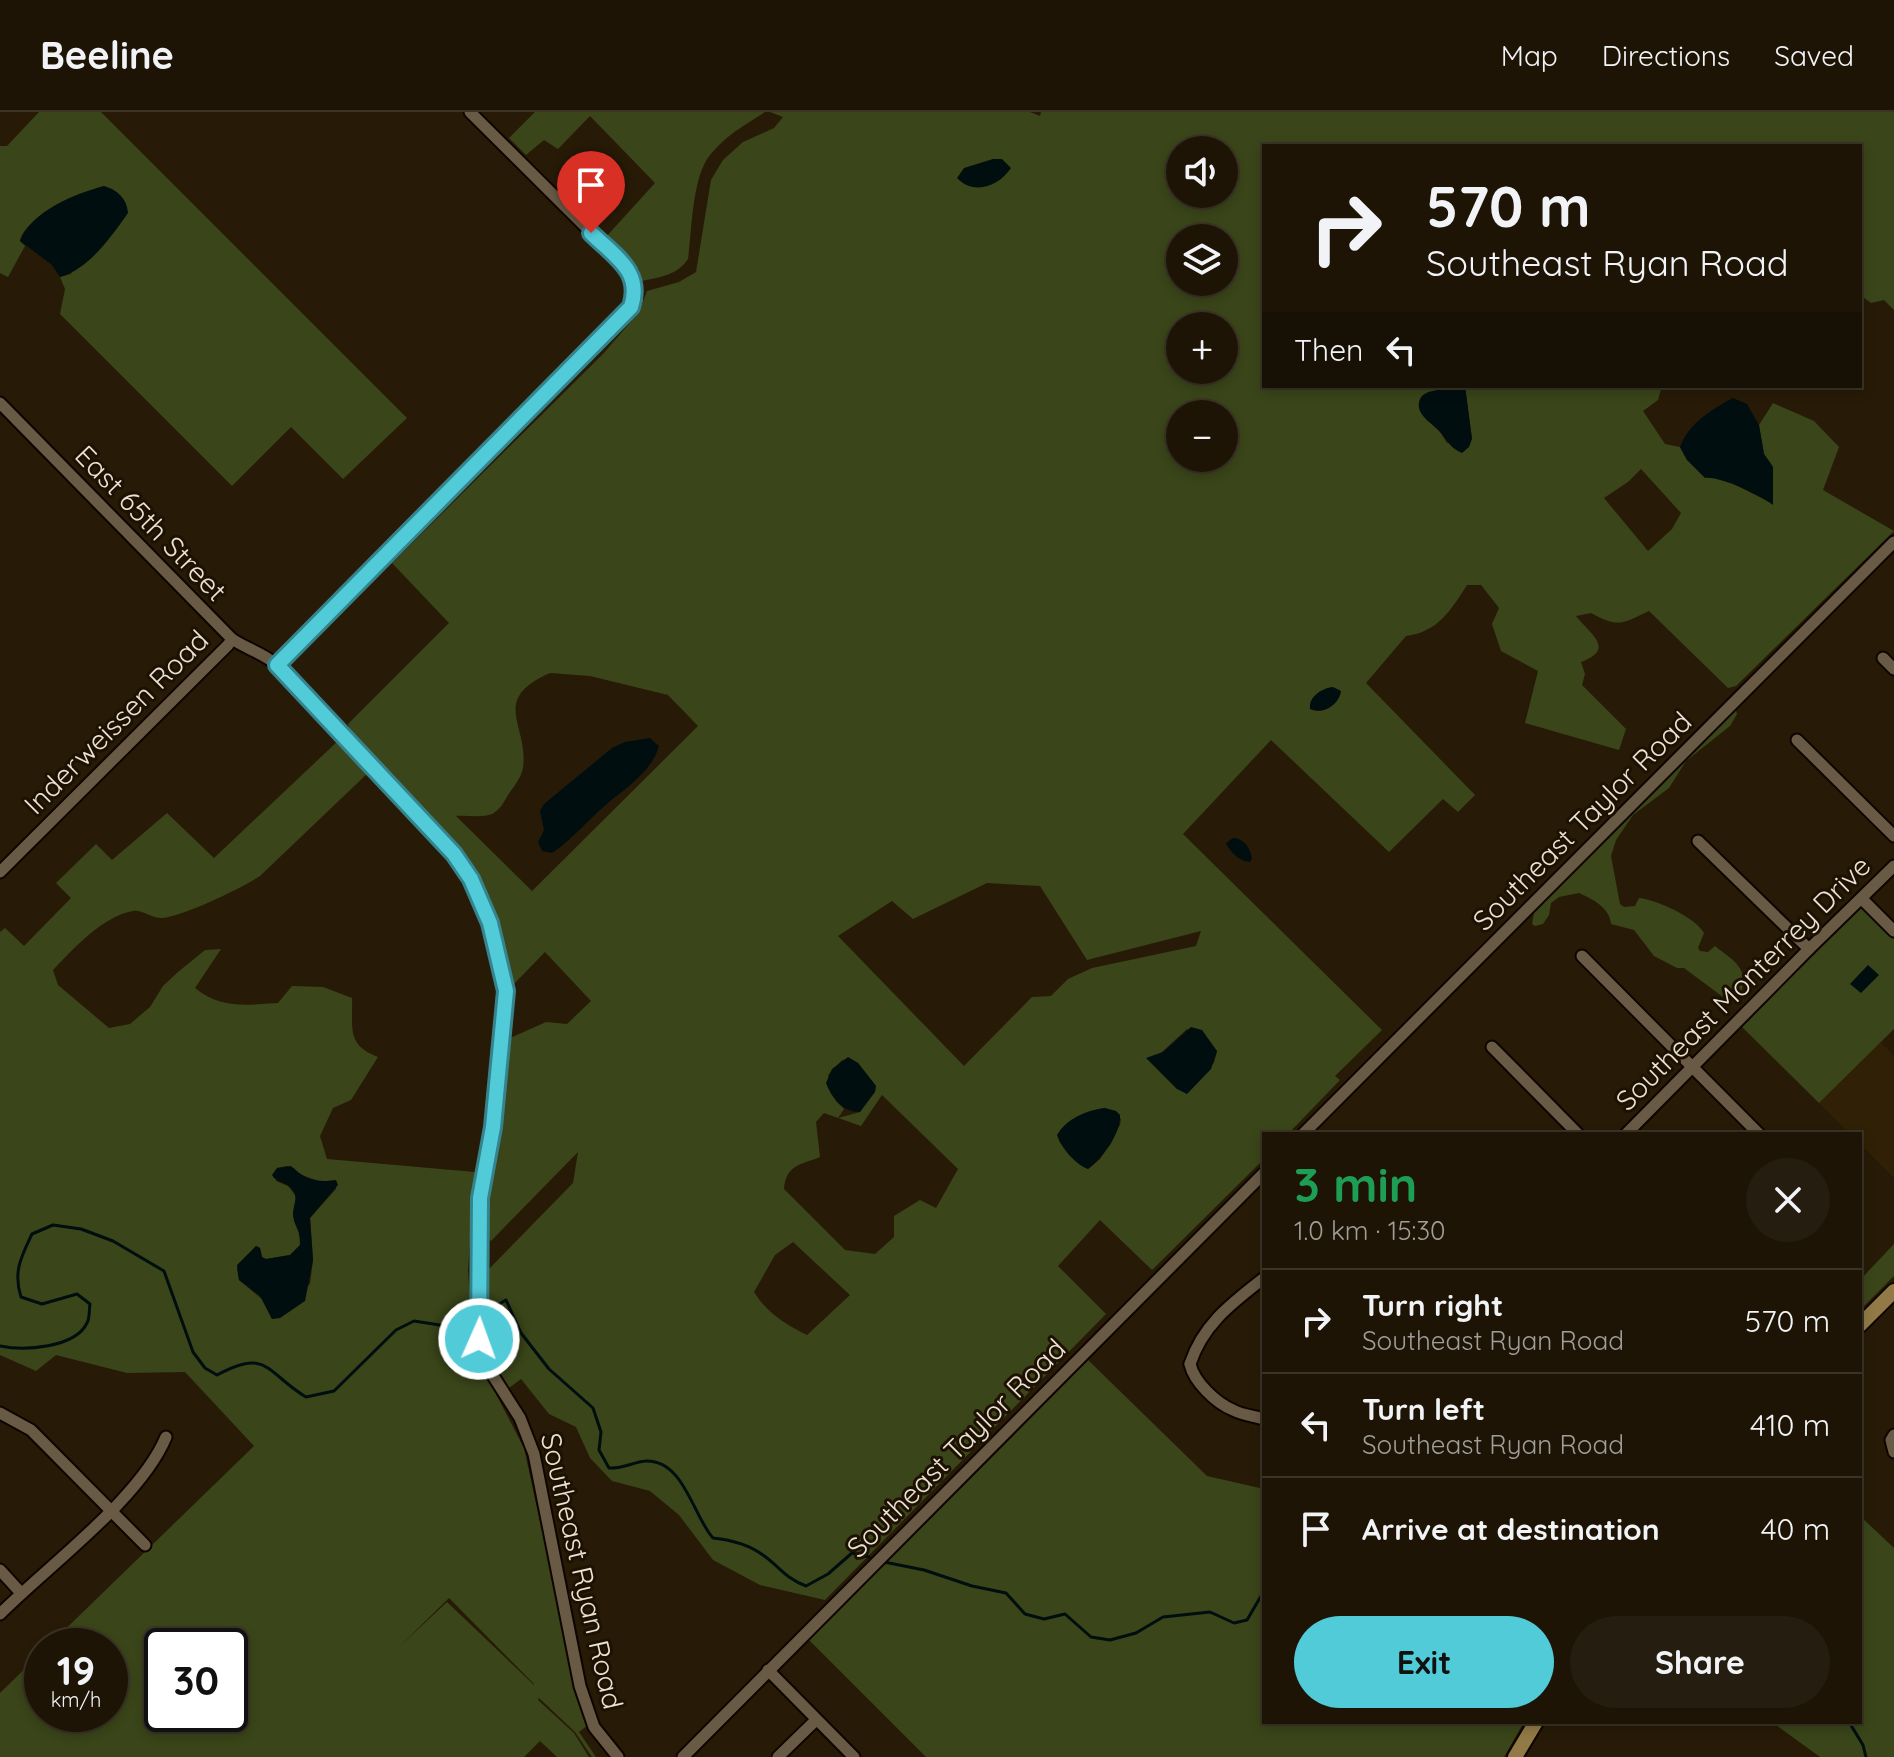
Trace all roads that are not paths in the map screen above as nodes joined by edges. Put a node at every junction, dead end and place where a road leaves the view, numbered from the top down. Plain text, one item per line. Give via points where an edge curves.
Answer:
1 (470, 112) edge
2 (0, 403) edge
3 (1894, 542) edge
4 (232, 639) junction
5 (1883, 658) dead end
6 (277, 665) junction
7 (1894, 669) edge
8 (1797, 740) dead end
9 (1894, 836) edge
10 (1698, 841) dead end
11 (1894, 866) edge
12 (0, 872) edge
13 (1862, 899) junction
14 (1894, 931) edge
15 (1809, 949) junction
16 (1582, 956) dead end
17 (1492, 1047) dead end
18 (1693, 1067) junction
19 (1305, 1132) edge
20 (1576, 1132) edge
21 (1628, 1132) edge
22 (1757, 1132) edge
23 (1262, 1175) edge
24 (1262, 1280) edge
25 (1894, 1291) edge
26 (1862, 1323) edge
27 (0, 1413) edge
28 (1262, 1418) edge
29 (166, 1437) dead end
30 (110, 1510) junction
31 (145, 1545) dead end
32 (0, 1570) edge
33 (21, 1593) junction
34 (0, 1614) edge
35 (768, 1670) junction
36 (816, 1720) junction
37 (1535, 1724) edge
38 (618, 1757) edge
39 (683, 1757) edge
40 (778, 1757) edge
41 (854, 1757) edge
42 (1515, 1757) edge

1 - 6 street via 632,273 631,307
2 - 4 street, East 65th Street
3 - 19 street, Southeast Taylor Road
4 - 6 street, East 65th Street
4 - 12 street, Inderweissen Road
5 - 7 street
6 - 38 street, Southeast Ryan Road via 454,854 471,879 493,934 506,991 493,1127 480,1198 479,1339 483,1360 520,1418 534,1454 580,1686 594,1727
8 - 9 street
10 - 15 street
11 - 13 street, Southeast Monterrey Drive
13 - 14 street
13 - 15 street, Southeast Monterrey Drive
15 - 18 street, Southeast Monterrey Drive
16 - 18 street
17 - 20 street
18 - 21 street, Southeast Monterrey Drive
18 - 22 street
23 - 35 street, Southeast Taylor Road
24 - 28 street via 1212,1322 1184,1365 1226,1406
25 - 26 main road
27 - 30 street via 31,1430
29 - 30 street via 148,1471
30 - 31 street
30 - 33 street
32 - 33 street
33 - 34 street
35 - 36 street
35 - 39 street, Southeast Taylor Road
36 - 40 street
36 - 41 street
37 - 42 main road

